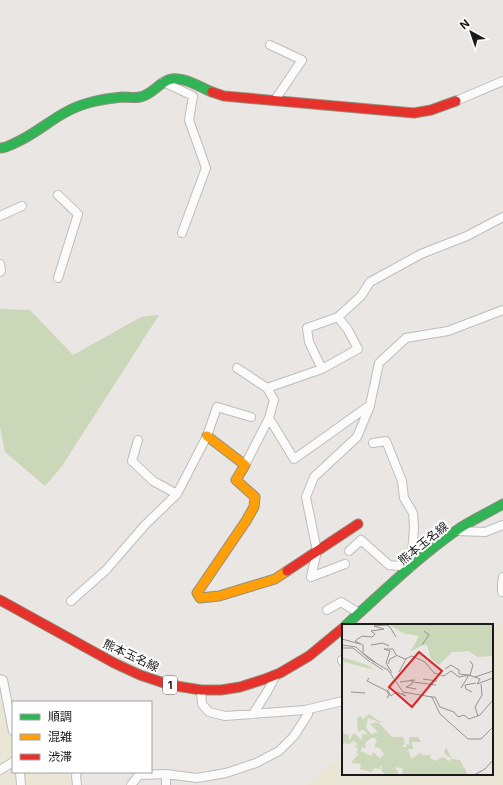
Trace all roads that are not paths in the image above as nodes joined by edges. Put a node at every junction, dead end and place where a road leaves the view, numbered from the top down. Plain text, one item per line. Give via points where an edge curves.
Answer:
1 (270, 45) dead end
2 (503, 81) edge
3 (163, 82) junction
4 (275, 100) junction
5 (456, 100) joint
6 (4, 148) edge
7 (0, 155) edge
8 (58, 195) dead end
9 (22, 206) dead end
10 (0, 216) edge
11 (503, 217) edge
12 (182, 233) dead end
13 (0, 264) edge
14 (0, 272) edge
15 (58, 278) dead end
16 (503, 310) edge
17 (338, 317) junction
18 (237, 368) dead end
19 (322, 369) junction
20 (267, 388) junction
21 (370, 405) junction
22 (250, 417) dead end
23 (269, 418) junction
24 (207, 436) junction
25 (138, 440) dead end
26 (373, 443) dead end
27 (245, 465) junction
28 (177, 494) junction
29 (503, 504) edge
30 (358, 524) dead end
31 (503, 525) edge
32 (456, 531) junction
33 (317, 551) junction
34 (349, 551) dead end
35 (345, 564) dead end
36 (411, 567) junction
37 (503, 578) edge
38 (503, 592) edge
39 (0, 600) edge
40 (71, 601) dead end
41 (327, 610) dead end
42 (359, 613) junction
43 (347, 624) edge
44 (342, 629) edge
45 (276, 675) junction
46 (0, 679) edge
47 (201, 690) junction
48 (342, 701) edge
49 (305, 710) junction
50 (253, 714) junction
51 (12, 726) edge
52 (12, 763) edge
53 (0, 770) edge
54 (20, 773) edge
55 (77, 773) edge
56 (166, 774) junction
57 (21, 785) edge
58 (77, 785) edge
59 (131, 785) edge
60 (166, 785) edge

1 - 4 street via 302,60
2 - 5 street
3 - 4 street via 182,79 224,96
3 - 6 street via 141,97 124,97 83,104
3 - 12 street via 193,96 189,120 206,168
4 - 5 street via 414,113 431,110
6 - 7 street
8 - 15 street via 78,214
9 - 10 street
11 - 17 street via 467,236 421,254 370,282 361,296
13 - 14 street
16 - 21 street via 448,331 406,338 379,363
17 - 19 street via 307,328 309,342
17 - 19 street via 358,349
18 - 20 street
19 - 20 street
20 - 23 street via 274,400
21 - 23 street via 294,459
21 - 33 street via 357,437 314,477 306,497
22 - 24 street via 217,407
23 - 27 street
24 - 27 street
24 - 28 street
25 - 28 street via 132,461 153,481
26 - 36 street via 386,441 402,481 404,498 413,513
27 - 33 street via 236,480 255,498 254,507 197,593 200,598 219,596 275,579
28 - 40 street via 145,525 106,570
29 - 32 street, 熊本玉名線
30 - 33 street
31 - 32 street via 485,532
32 - 36 street, 熊本玉名線
33 - 35 street via 311,577
34 - 36 street via 362,540 389,565
36 - 42 street, 熊本玉名線
37 - 38 street
39 - 47 street, 熊本玉名線 / 1 via 140,675 170,685
41 - 42 street via 341,602
42 - 43 street, 熊本玉名線
44 - 45 street, 熊本玉名線 / 1 via 309,656
45 - 47 street, 熊本玉名線 / 1 via 240,687
45 - 50 street
46 - 51 street via 3,680
47 - 50 street via 202,704 209,712 225,716
48 - 49 street
49 - 50 street
49 - 56 street via 308,714 294,736 278,750 256,763 226,773 196,778
52 - 53 street
54 - 57 street
55 - 58 street
56 - 59 street via 139,775
56 - 60 street

